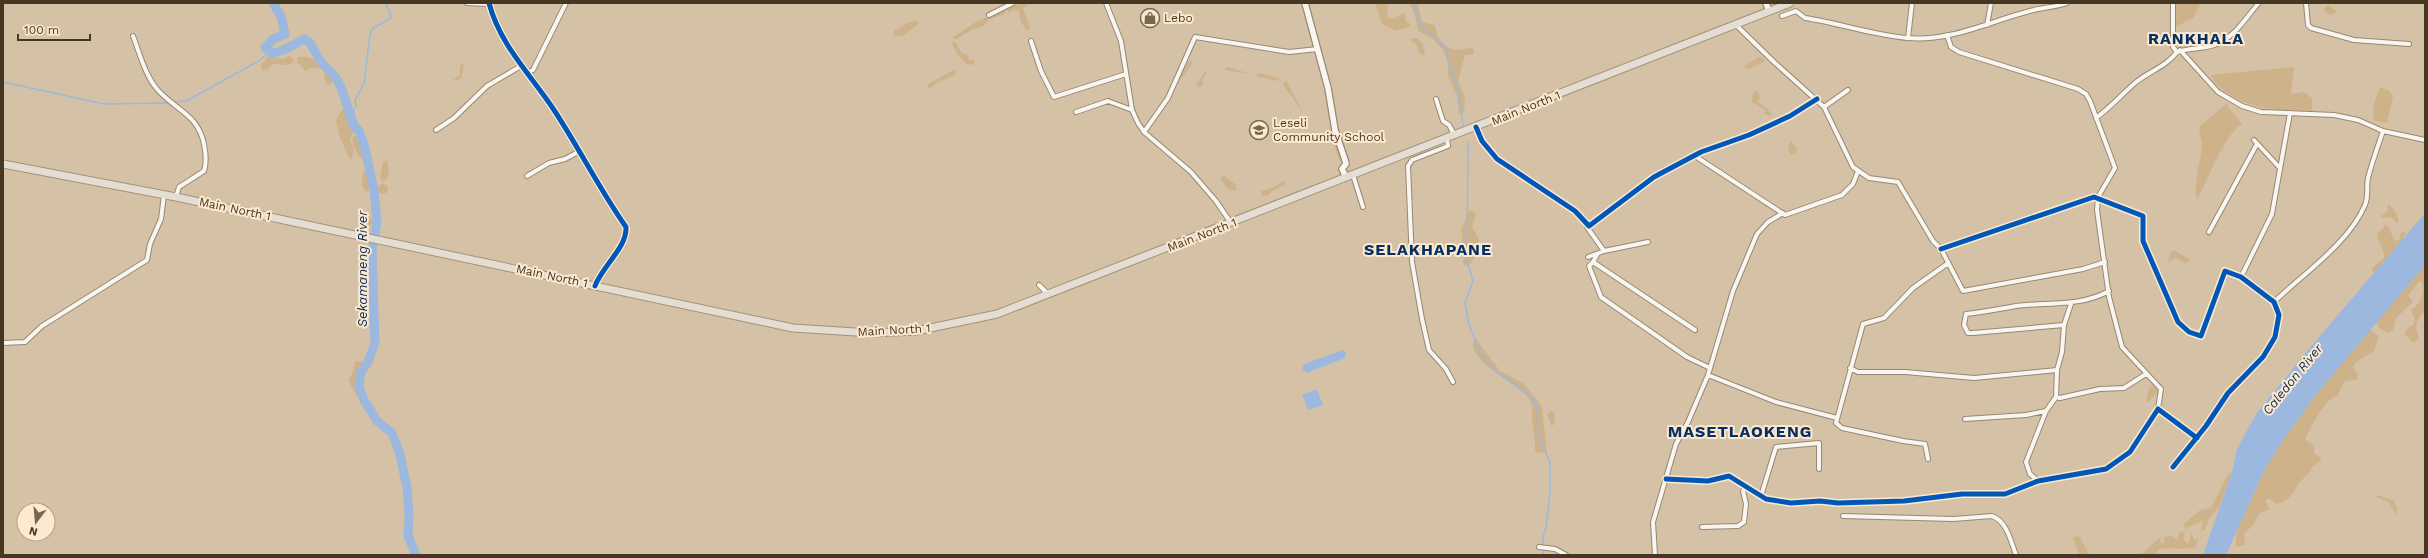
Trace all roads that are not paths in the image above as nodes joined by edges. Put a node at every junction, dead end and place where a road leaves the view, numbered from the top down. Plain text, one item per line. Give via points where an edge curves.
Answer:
1 (466, 3) edge
2 (489, 3) edge
3 (566, 3) edge
4 (1013, 3) edge
5 (1106, 3) edge
6 (1305, 3) edge
7 (1766, 3) edge
8 (1912, 3) edge
9 (1991, 3) edge
10 (2067, 3) edge
11 (2173, 3) edge
12 (2259, 3) edge
13 (2306, 3) edge
14 (1789, 4) edge
15 (2047, 5) edge
16 (1769, 11) junction
17 (1792, 14) junction
18 (989, 15) dead end
19 (1782, 16) dead end
20 (1735, 24) junction
21 (1987, 25) junction
22 (1947, 35) junction
23 (133, 36) dead end
24 (1908, 38) junction
25 (1031, 41) dead end
26 (2409, 44) dead end
27 (1318, 49) junction
28 (2179, 51) junction
29 (521, 66) junction
30 (526, 73) junction
31 (1126, 74) junction
32 (1848, 90) dead end
33 (1436, 99) dead end
34 (1816, 99) junction
35 (1824, 107) junction
36 (1132, 110) junction
37 (1076, 112) dead end
38 (2290, 113) junction
39 (2096, 118) junction
40 (1476, 127) junction
41 (436, 130) dead end
42 (2383, 131) junction
43 (1144, 132) junction
44 (1455, 136) junction
45 (1447, 139) junction
46 (2425, 140) edge
47 (580, 150) junction
48 (1695, 156) junction
49 (3, 164) edge
50 (2279, 168) junction
51 (1858, 171) junction
52 (527, 176) dead end
53 (1349, 176) junction
54 (164, 195) junction
55 (176, 197) junction
56 (2098, 197) junction
57 (1363, 207) dead end
58 (1783, 213) junction
59 (1231, 223) junction
60 (1589, 226) junction
61 (2209, 232) dead end
62 (1648, 242) dead end
63 (1941, 249) junction
64 (1604, 251) junction
65 (1597, 255) junction
66 (1588, 257) dead end
67 (1593, 262) junction
68 (2105, 262) junction
69 (1947, 264) junction
70 (2241, 277) junction
71 (1039, 285) dead end
72 (595, 286) junction
73 (2109, 291) junction
74 (1048, 295) junction
75 (2274, 302) junction
76 (2071, 304) junction
77 (2064, 325) junction
78 (1695, 330) dead end
79 (3, 343) edge
80 (1710, 368) junction
81 (1850, 368) junction
82 (2057, 370) junction
83 (2146, 374) junction
84 (1708, 375) junction
85 (1453, 382) dead end
86 (2056, 397) junction
87 (2158, 409) junction
88 (2046, 411) junction
89 (1837, 418) junction
90 (1965, 419) dead end
91 (2197, 438) junction
92 (1928, 459) dead end
93 (2174, 466) dead end
94 (1819, 469) dead end
95 (1666, 478) junction
96 (2038, 481) junction
97 (1746, 488) junction
98 (1762, 496) junction
99 (1843, 516) dead end
100 (1702, 527) dead end
101 (1539, 547) dead end
102 (1566, 555) edge
103 (1655, 555) edge
104 (2016, 555) edge

1 - 2 street
2 - 29 street via 503,39
3 - 30 street via 533,70
4 - 18 street
5 - 31 street via 1121,41
6 - 27 street
7 - 16 street
8 - 24 street
9 - 21 street
10 - 15 street
11 - 28 street via 2173,47
12 - 28 street via 2230,38 2213,46
13 - 26 street via 2308,25 2311,28 2354,40
14 - 16 main road, Main North 1
14 - 17 street
15 - 21 street
16 - 20 main road, Main North 1
17 - 19 street
17 - 24 street via 1796,11 1805,18
20 - 34 street
20 - 40 main road, Main North 1
21 - 22 street
22 - 24 street
22 - 39 street via 1951,47 1959,52 2081,90 2088,97
23 - 55 street via 149,77 157,89 199,126 203,138 207,162 204,171 179,188
25 - 31 street via 1041,71 1054,97
27 - 43 street via 1289,52 1195,38 1168,98
27 - 53 street via 1335,130 1346,164 1342,169
28 - 38 street via 2218,92 2231,100 2253,110
28 - 39 street via 2162,67 2135,82
29 - 30 street
29 - 41 street via 486,86 454,118
30 - 47 street
31 - 36 street
32 - 35 street
33 - 44 street via 1443,121 1449,125
34 - 35 street
34 - 48 street via 1808,107 1752,134
35 - 51 street via 1853,168
36 - 37 street via 1108,101
36 - 43 street
38 - 42 street via 2334,115 2358,120
38 - 50 street
39 - 56 street via 2115,168
40 - 44 main road, Main North 1
40 - 60 street via 1482,141 1497,159 1574,211
42 - 46 street
42 - 75 street via 2368,179 2366,204 2359,216 2338,243
43 - 59 street via 1190,172 1216,201
44 - 45 main road, Main North 1
45 - 53 main road, Main North 1
45 - 85 street via 1448,146 1412,160 1408,166 1412,262 1422,319 1429,350 1446,369
47 - 52 street via 565,159 549,162
47 - 72 street via 626,227 618,250 599,275
48 - 58 street
48 - 60 street via 1654,177
49 - 54 main road, Main North 1
50 - 61 street via 2255,142
50 - 70 street via 2280,176 2272,214
51 - 58 street via 1853,184 1842,195 1785,215
51 - 63 street via 1869,178 1898,182 1933,241
53 - 57 street
53 - 59 main road, Main North 1
54 - 55 main road, Main North 1
54 - 79 street via 161,219 147,260 42,326 25,342
55 - 72 main road, Main North 1
56 - 63 street
56 - 68 street via 2098,218
56 - 70 street via 2143,216 2143,241 2178,322 2189,332 2201,336 2225,271
58 - 80 street via 1768,222 1757,234 1733,291
59 - 74 main road, Main North 1
60 - 64 street via 1586,228
62 - 64 street
63 - 69 street
64 - 65 street
65 - 66 street
65 - 67 street
67 - 78 street
67 - 80 street via 1590,266 1601,297 1687,356
68 - 69 street via 2083,269 1963,291
68 - 73 street
69 - 81 street via 1913,288 1884,318 1863,324
70 - 75 street
71 - 74 street
72 - 74 main road, Main North 1 via 793,328 871,333 916,331 952,325 997,314
73 - 76 street via 2096,298
73 - 83 street via 2122,347
75 - 91 street via 2279,315 2271,346 2224,399
76 - 77 street
76 - 77 street via 2016,306 1966,314 1964,325 1968,333
77 - 82 street via 2062,352
80 - 84 street
81 - 82 street via 1858,372 1905,372 1974,378
81 - 89 street
82 - 86 street
83 - 86 street via 2124,388 2100,389
83 - 87 street via 2161,389
84 - 89 street via 1776,402
84 - 95 street via 1676,444
86 - 88 street
87 - 91 street
87 - 96 street via 2130,452 2106,469
88 - 90 street via 2026,415
88 - 96 street via 2026,462 2030,474
89 - 92 street via 1838,426 1842,428 1925,444
91 - 93 street
94 - 98 street via 1819,444 1776,447
95 - 97 street via 1693,482 1729,476
95 - 103 street via 1654,522
96 - 98 street via 2005,494 1962,494 1922,500 1838,503 1820,500 1791,503
97 - 98 street
97 - 100 street via 1743,491 1746,504 1744,522 1738,526
99 - 104 street via 1953,519 1992,516 2002,523
101 - 102 street via 1555,549

